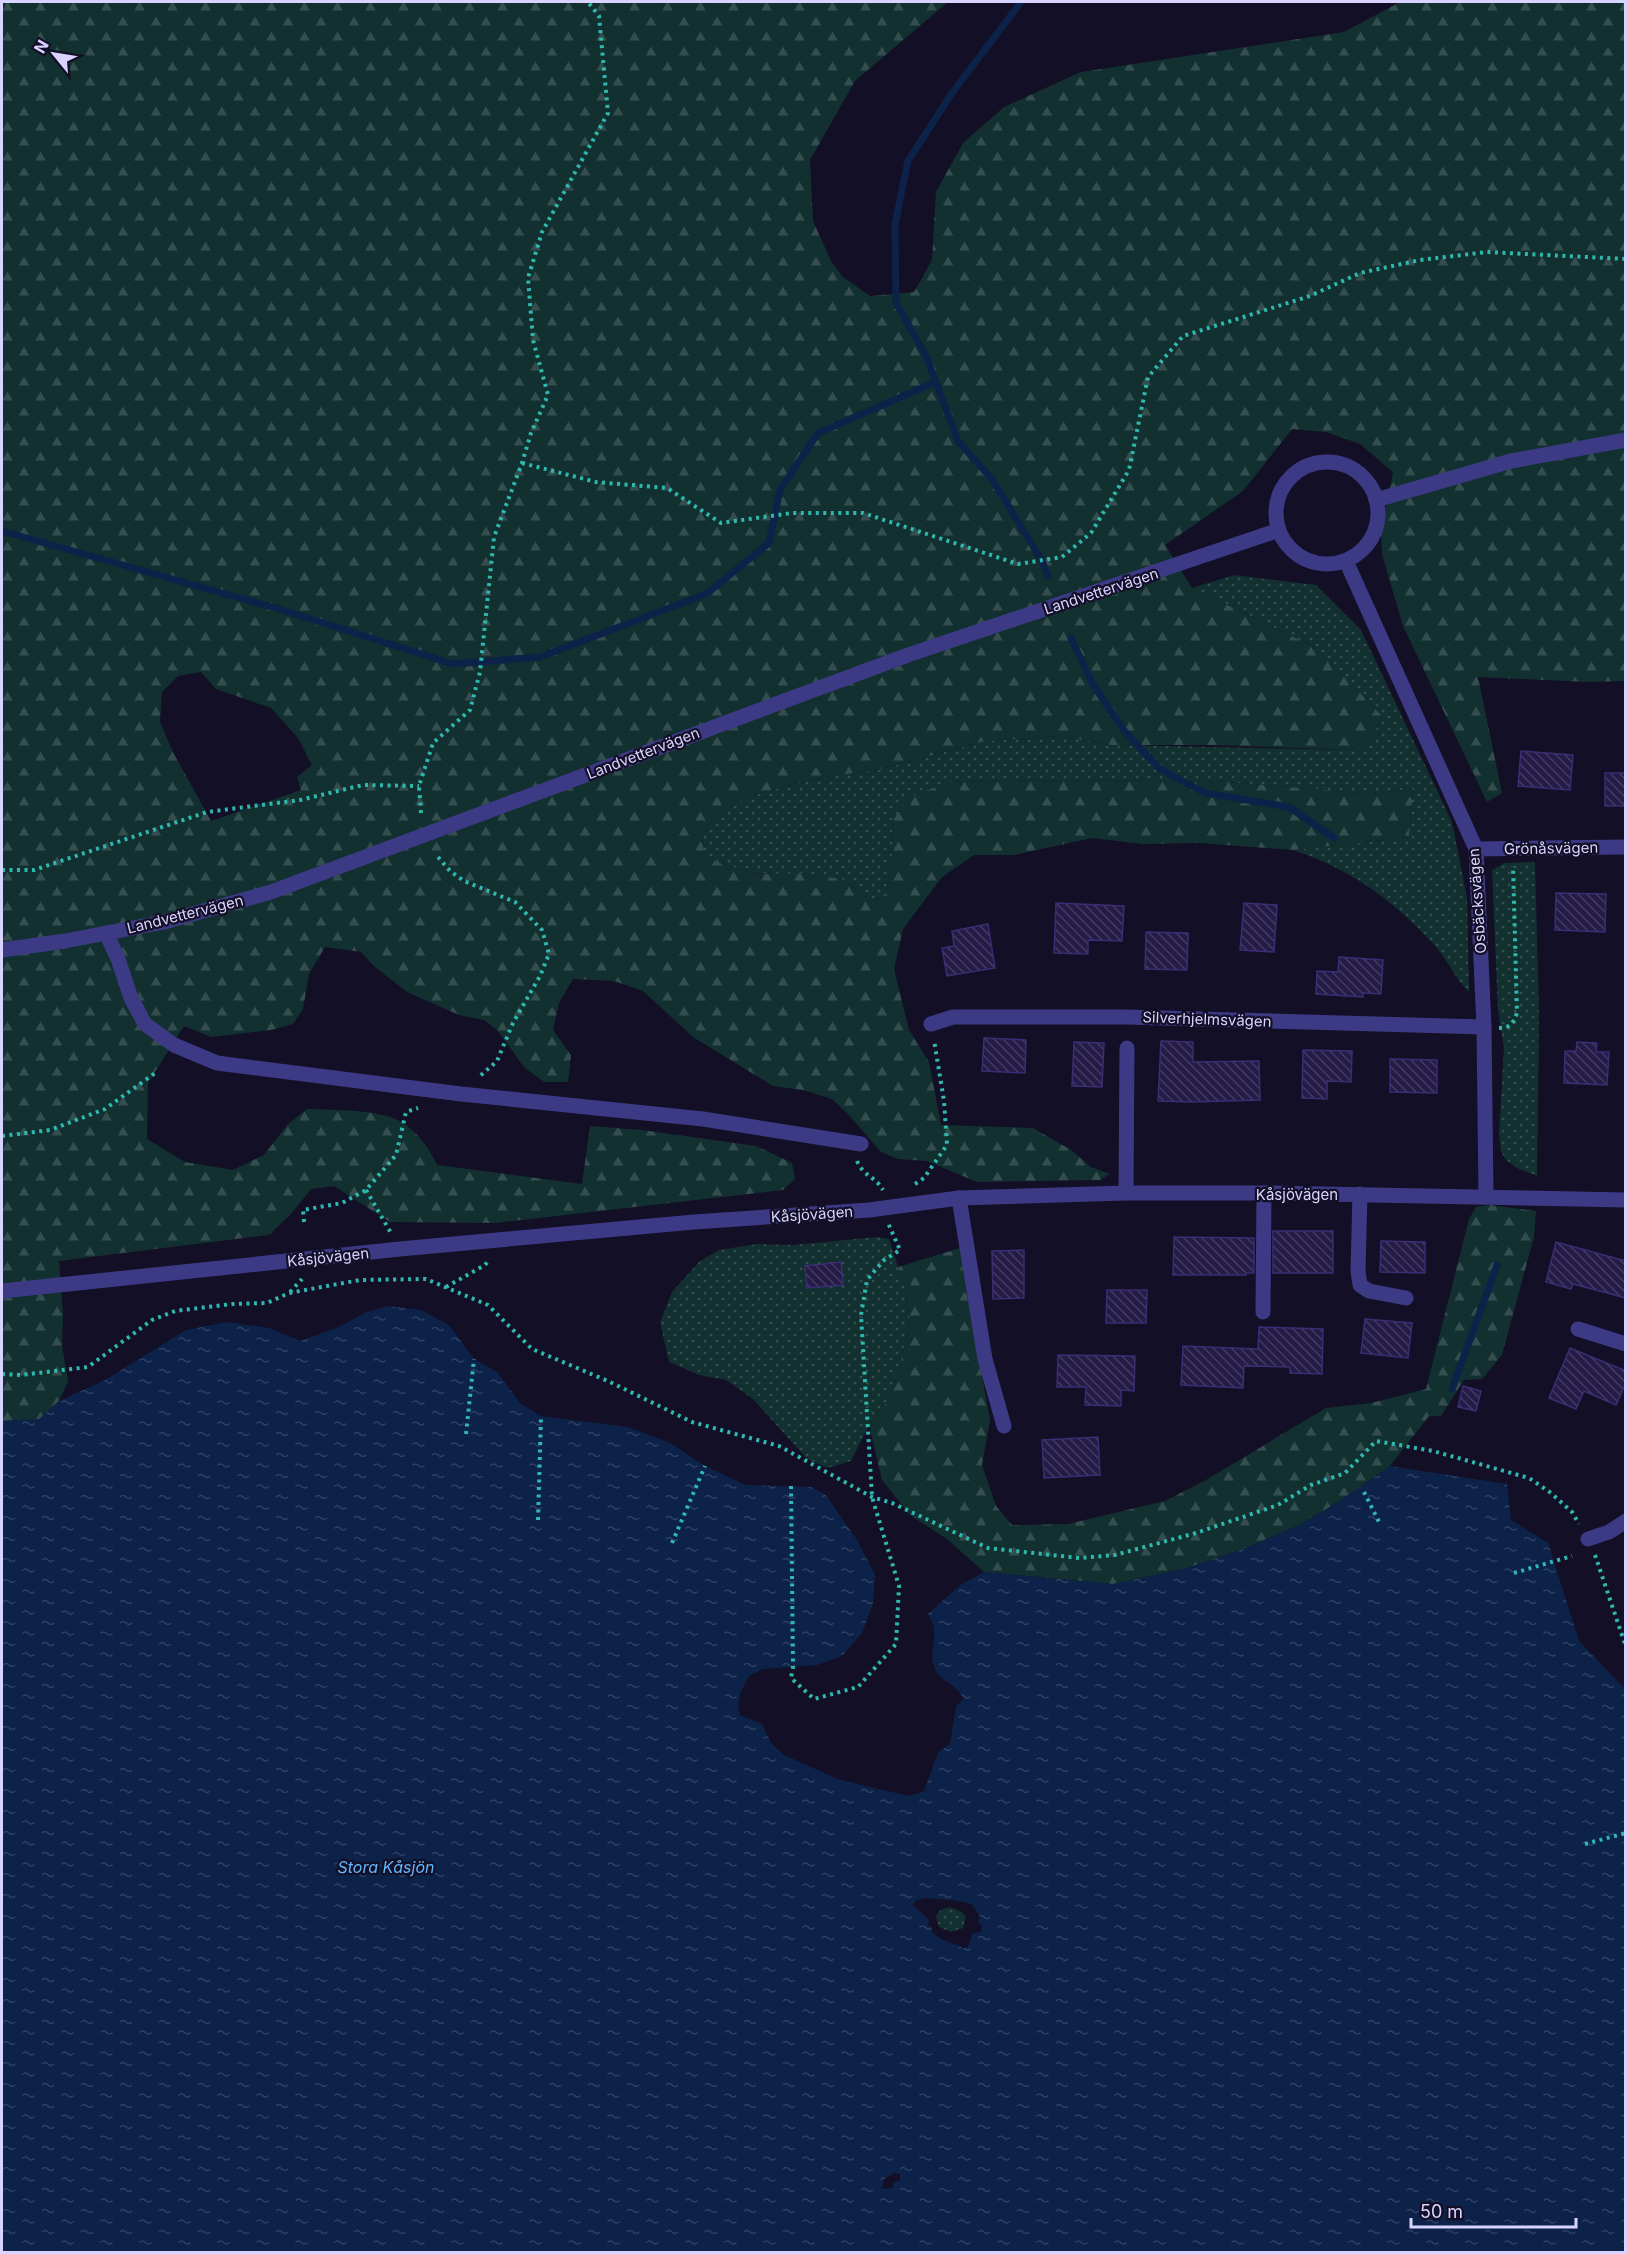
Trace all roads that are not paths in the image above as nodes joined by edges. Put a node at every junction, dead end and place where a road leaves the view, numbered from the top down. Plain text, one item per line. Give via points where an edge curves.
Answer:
1 (1626, 440) edge
2 (1376, 500) junction
3 (1279, 530) junction
4 (1346, 561) junction
5 (1626, 847) edge
6 (1476, 849) junction
7 (106, 933) junction
8 (2, 950) edge
9 (931, 1024) road end
10 (1484, 1027) junction
11 (1127, 1048) dead end
12 (861, 1144) road end
13 (1126, 1193) junction
14 (1264, 1193) junction
15 (1360, 1194) junction
16 (1486, 1196) junction
17 (959, 1198) junction
18 (1626, 1200) edge
19 (2, 1291) edge
20 (1406, 1298) dead end
21 (1263, 1312) dead end
22 (1578, 1329) dead end
23 (1626, 1344) edge
24 (1004, 1426) dead end
25 (1626, 1521) edge
26 (1588, 1539) road end

1 - 2 street via 1511,461
2 - 3 street via 1365,479 1352,469 1337,463 1312,465 1297,472 1281,490 1277,506
2 - 4 street via 1378,517 1374,533 1366,547
3 - 4 street via 1292,551 1306,560 1322,564
3 - 7 street, Landvettervägen via 908,655 271,892 164,922
4 - 6 street, Osbäcksvägen
5 - 6 street, Grönåsvägen
6 - 10 street, Osbäcksvägen
7 - 8 street, Landvettervägen
7 - 12 street via 145,1024 174,1045 217,1063 703,1119
9 - 10 street, Silverhjelmsvägen via 953,1017 1126,1017
10 - 16 street, Osbäcksvägen
11 - 13 street
13 - 14 street, Kåsjövägen
13 - 17 street, Kåsjövägen
14 - 15 street, Kåsjövägen
14 - 21 street
15 - 16 street, Kåsjövägen
15 - 20 street via 1360,1285 1369,1291
16 - 18 street, Kåsjövägen
17 - 19 street, Kåsjövägen via 869,1210 400,1249
17 - 24 street via 985,1359
22 - 23 street
25 - 26 street

